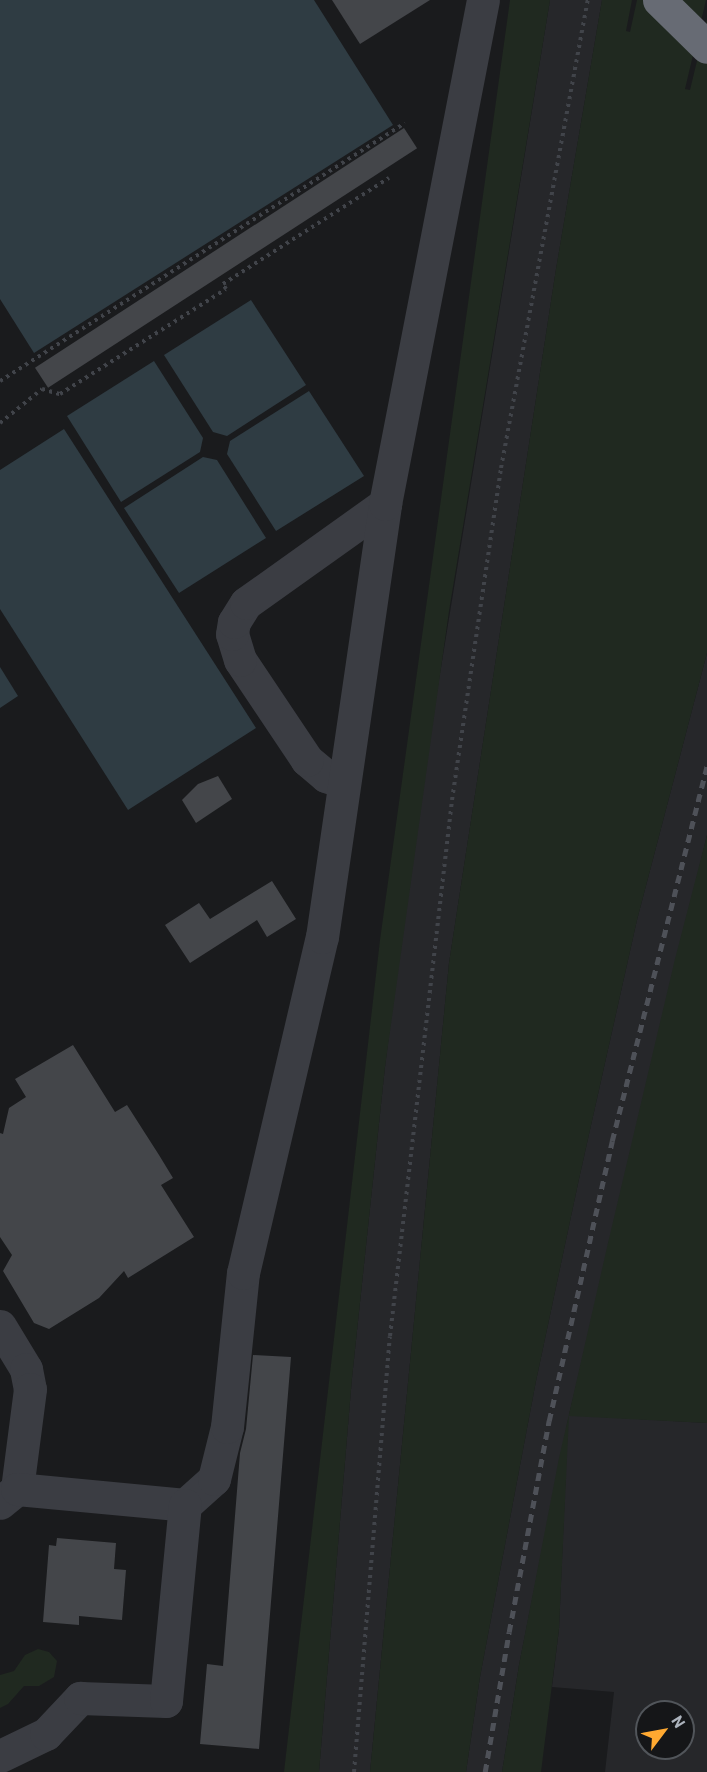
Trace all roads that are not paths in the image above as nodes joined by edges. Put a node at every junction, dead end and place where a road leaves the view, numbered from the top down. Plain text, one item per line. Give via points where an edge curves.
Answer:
1 (483, 0) edge
2 (659, 0) edge
3 (707, 48) edge
4 (385, 504) junction
5 (343, 782) junction
6 (0, 1326) edge
7 (8, 1496) edge
8 (185, 1505) junction
9 (0, 1756) edge

1 - 4 lane
2 - 3 highway
4 - 5 lane
4 - 5 lane via 246,603 234,622 232,634 240,660 307,760 326,776
5 - 8 lane via 322,937 243,1273 227,1427 214,1479
6 - 7 lane via 26,1369 30,1389
7 - 8 lane
8 - 9 lane via 166,1701 80,1698 46,1734

